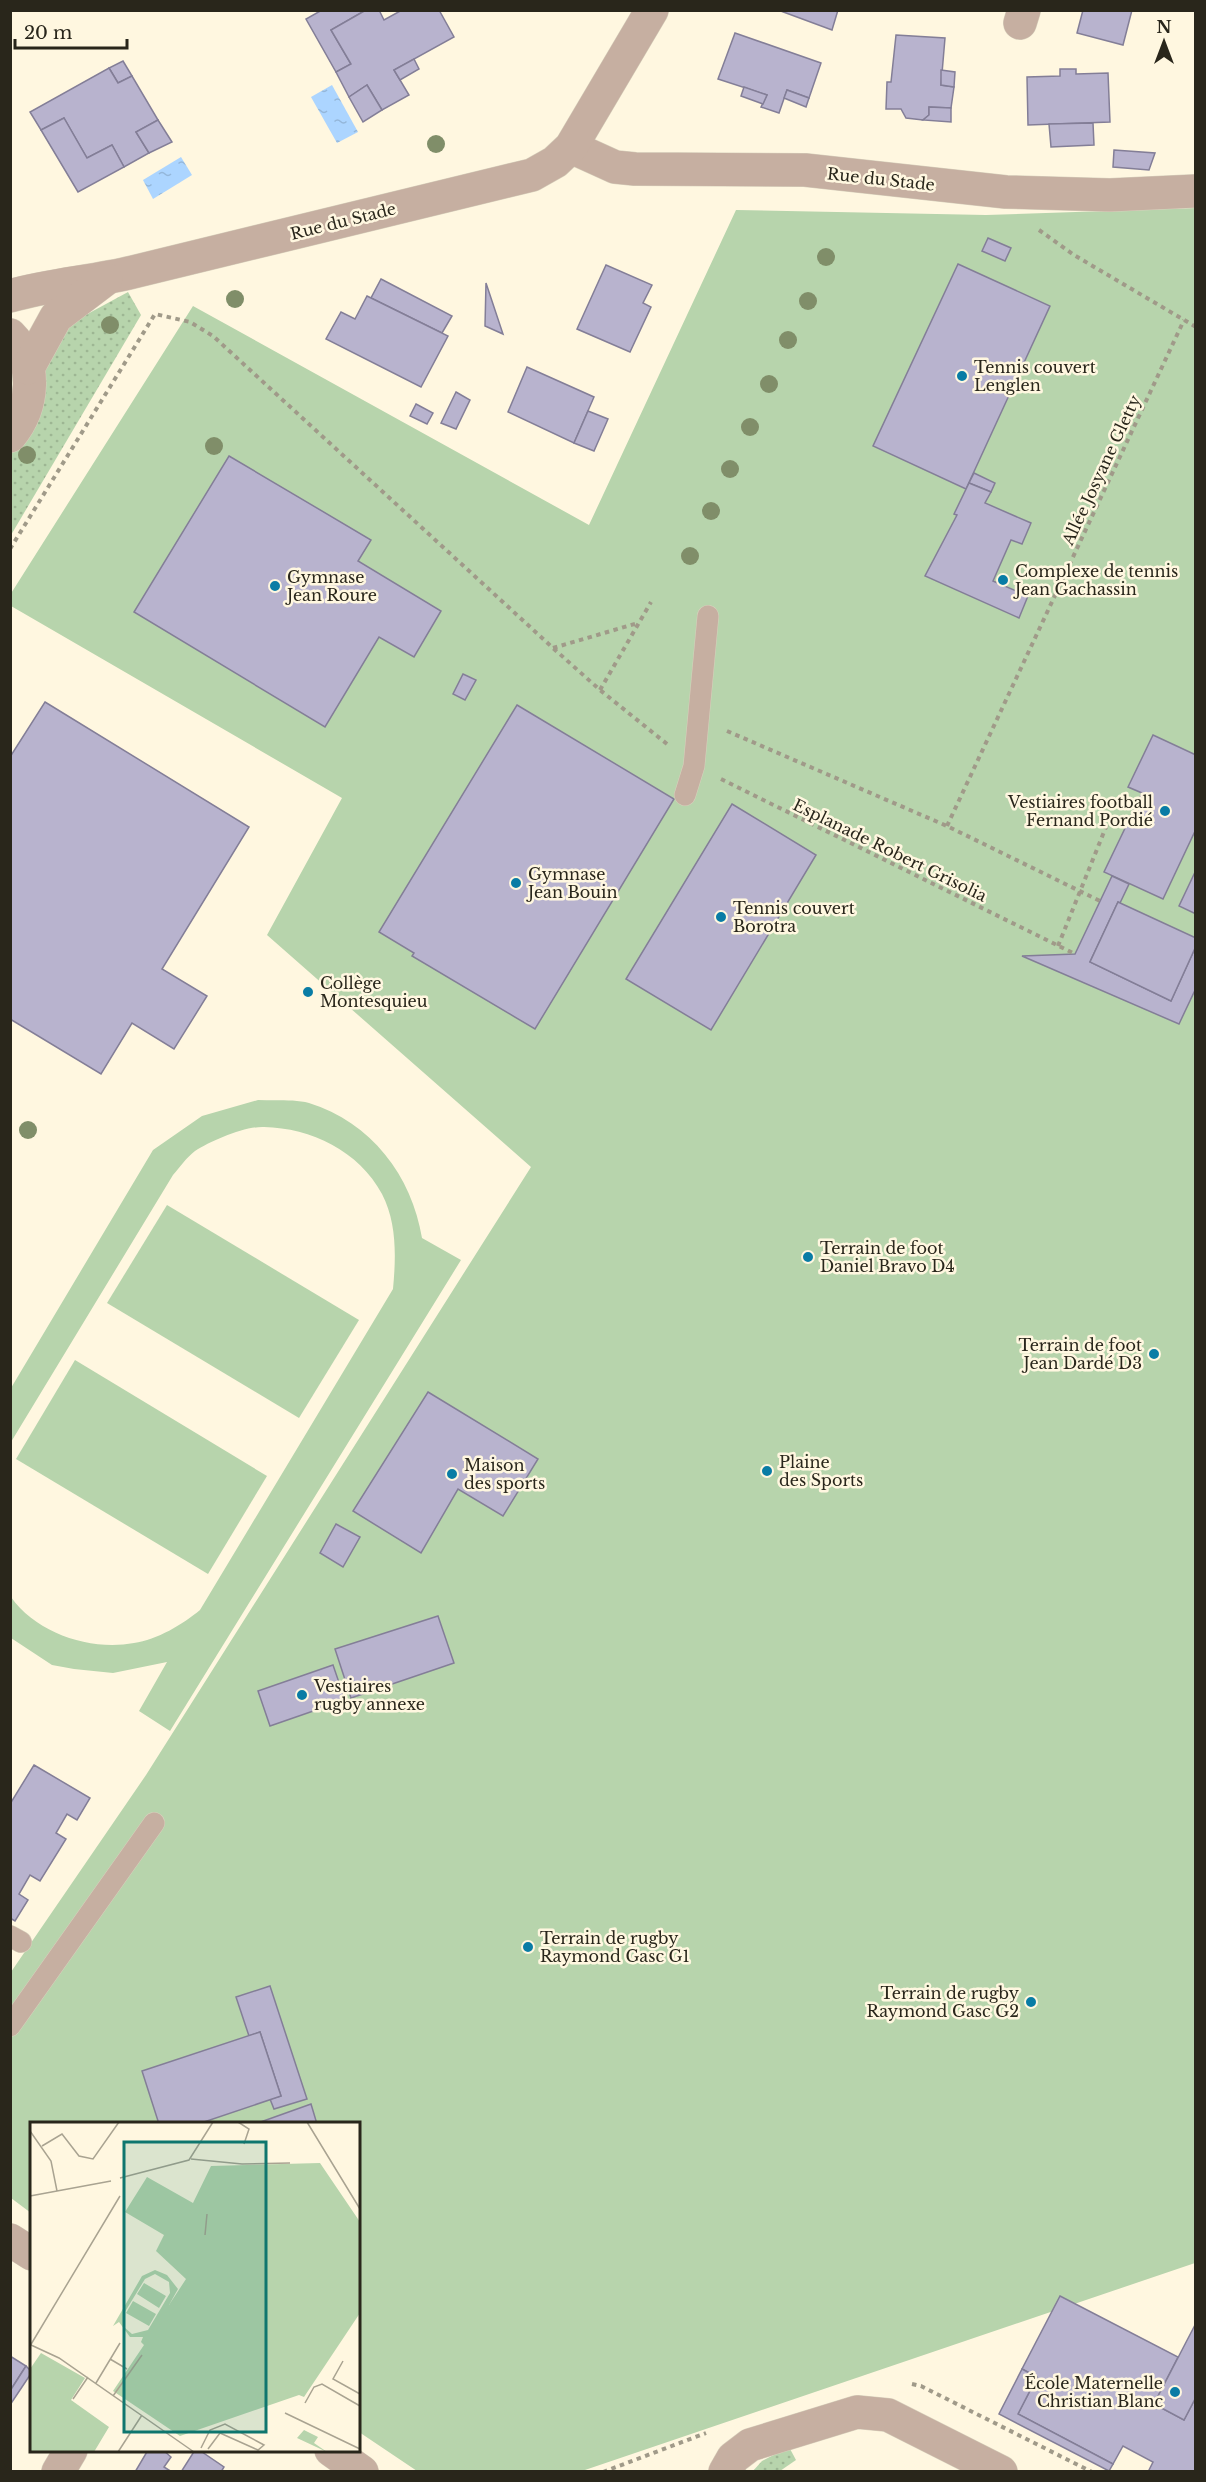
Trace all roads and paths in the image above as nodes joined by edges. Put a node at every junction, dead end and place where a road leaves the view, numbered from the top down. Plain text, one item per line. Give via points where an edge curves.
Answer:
1 (652, 10) edge
2 (571, 147) junction
3 (1006, 192) junction
4 (1196, 192) edge
5 (106, 279) junction
6 (10, 296) edge
7 (1184, 320) junction
8 (1196, 327) edge
9 (10, 335) edge
10 (28, 368) junction
11 (10, 436) edge
12 (10, 549) edge
13 (651, 602) dead end
14 (708, 616) dead end
15 (640, 622) junction
16 (553, 648) junction
17 (600, 690) junction
18 (699, 718) junction
19 (694, 766) junction
20 (685, 795) dead end
21 (1108, 822) dead end
22 (947, 826) junction
23 (1079, 891) junction
24 (1100, 901) dead end
25 (1058, 946) junction
26 (1075, 954) dead end
27 (154, 1823) dead end
28 (10, 2026) edge
29 (10, 2240) edge
30 (30, 2253) edge
31 (70, 2452) edge
32 (332, 2452) edge
33 (58, 2472) edge
34 (362, 2472) edge
35 (725, 2472) edge
36 (1001, 2472) edge

1 - 2 street, Rue du Stade
2 - 3 street, Rue du Stade via 615,167 805,170
2 - 5 street, Rue du Stade via 532,175
3 - 4 street, Rue du Stade
3 - 7 path via 1013,210 1074,255
5 - 6 street, Rue du Stade via 45,286
5 - 10 street, Rue du Stade via 56,317
7 - 8 path
7 - 22 path, Allée Josyane Gletty
9 - 10 street via 20,347
10 - 11 street via 27,408
12 - 16 path, Esplanade Robert Grisolia via 155,314 190,322 213,336
13 - 15 path
14 - 18 lane
15 - 16 path
15 - 17 path
16 - 17 path, Esplanade Robert Grisolia
17 - 19 path, Esplanade Robert Grisolia
18 - 19 lane
18 - 22 path
19 - 20 lane
19 - 25 path, Esplanade Robert Grisolia
21 - 23 path
22 - 23 path
23 - 24 path
23 - 25 path
25 - 26 path, Esplanade Robert Grisolia
27 - 28 lane
29 - 30 street
31 - 33 street
32 - 34 street
35 - 36 street via 733,2458 750,2445 857,2412 888,2415

